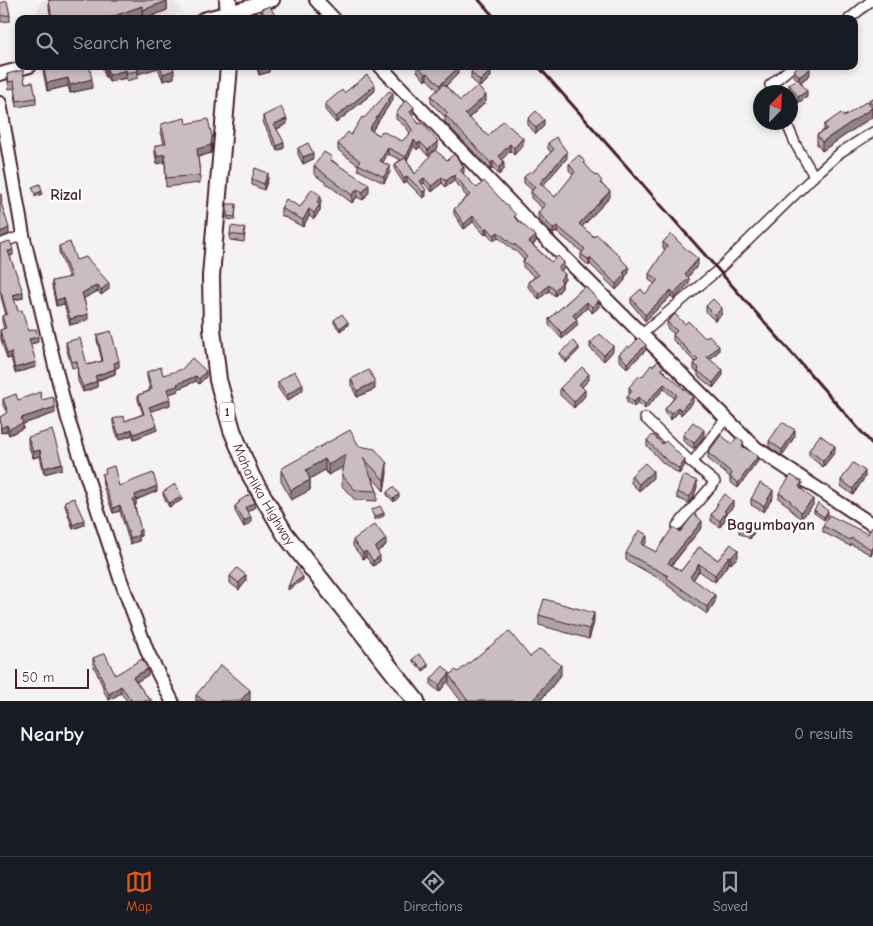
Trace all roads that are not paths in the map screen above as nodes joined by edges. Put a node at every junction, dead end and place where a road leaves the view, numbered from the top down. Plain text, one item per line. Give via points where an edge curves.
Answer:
1 (274, 0) edge
2 (316, 0) edge
3 (872, 0) edge
4 (229, 10) edge
5 (215, 15) edge
6 (330, 15) edge
7 (854, 15) edge
8 (15, 70) edge
9 (229, 70) edge
10 (384, 70) edge
11 (788, 70) edge
12 (0, 74) edge
13 (770, 85) edge
14 (0, 103) edge
15 (1, 121) edge
16 (789, 130) edge
17 (873, 132) edge
18 (814, 176) junction
19 (23, 235) junction
20 (0, 244) edge
21 (642, 334) junction
22 (645, 418) dead end
23 (726, 418) junction
24 (692, 463) junction
25 (873, 525) edge
26 (677, 526) dead end
27 (172, 701) edge
28 (416, 701) edge

1 - 4 street
2 - 6 street
3 - 7 street
4 - 5 street
8 - 12 street
9 - 28 highway, Maharlika Highway / 1 via 211,276 212,329 218,380 232,430 250,476 285,534
10 - 21 street
11 - 13 street
14 - 15 street
15 - 19 street
16 - 18 street
17 - 18 street via 840,152
18 - 21 street via 718,270
19 - 20 street
19 - 27 street via 71,428 120,578 148,653
21 - 23 street
22 - 24 street
23 - 24 street
23 - 25 street via 756,448
24 - 26 street via 715,482

